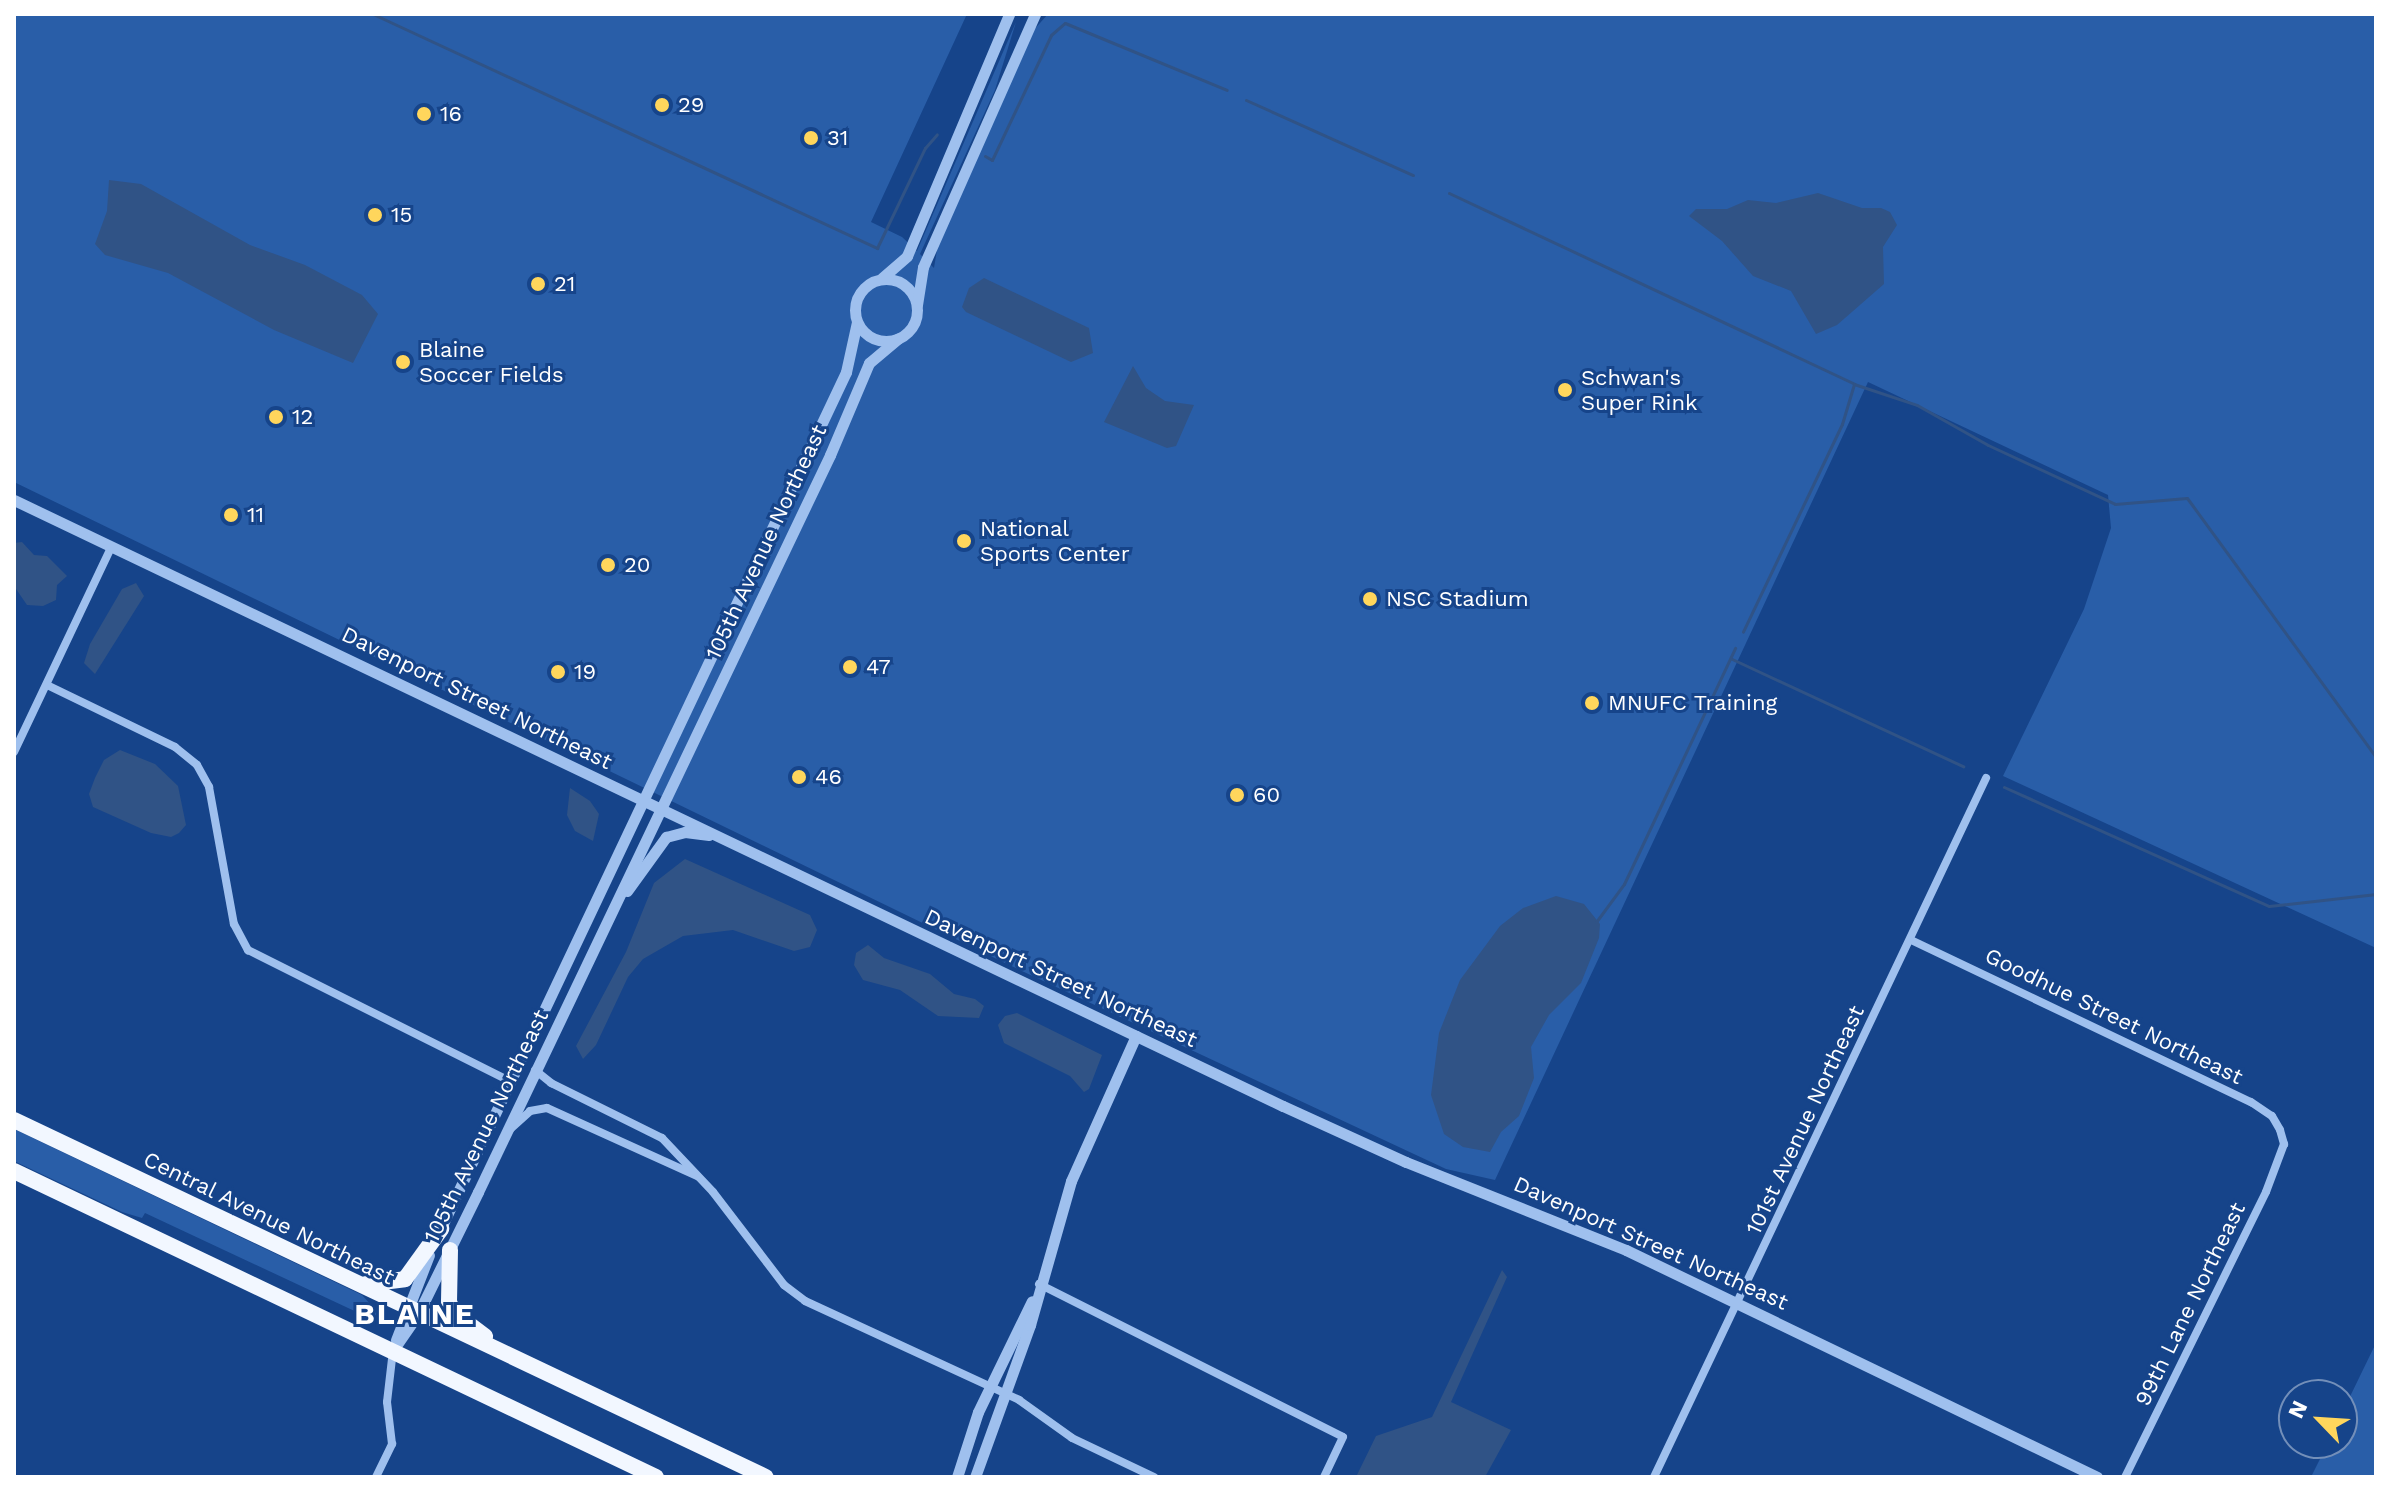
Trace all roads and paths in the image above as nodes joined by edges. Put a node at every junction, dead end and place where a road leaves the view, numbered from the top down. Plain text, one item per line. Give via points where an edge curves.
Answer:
1 (1009, 14) edge
2 (1035, 14) edge
3 (882, 278) junction
4 (917, 305) junction
5 (857, 322) junction
6 (898, 339) junction
7 (14, 500) edge
8 (112, 546) junction
9 (47, 685) junction
10 (14, 752) edge
11 (1986, 778) dead end
12 (642, 799) junction
13 (661, 807) junction
14 (729, 840) junction
15 (598, 939) junction
16 (1911, 940) junction
17 (1136, 1036) junction
18 (535, 1070) junction
19 (510, 1081) junction
20 (14, 1120) edge
21 (505, 1133) junction
22 (2284, 1144) joint
23 (14, 1171) edge
24 (702, 1178) junction
25 (441, 1229) junction
26 (450, 1250) junction
27 (350, 1281) junction
28 (1039, 1284) junction
29 (1035, 1297) junction
30 (1738, 1303) junction
31 (412, 1311) junction
32 (393, 1350) junction
33 (512, 1357) junction
34 (989, 1387) junction
35 (1005, 1394) junction
36 (376, 1477) edge
37 (656, 1477) edge
38 (766, 1477) edge
39 (957, 1477) edge
40 (975, 1477) edge
41 (1154, 1477) edge
42 (1324, 1477) edge
43 (1654, 1477) edge
44 (2097, 1477) edge
45 (2125, 1477) edge

1 - 3 street, 105th Avenue Northeast via 907,256
2 - 4 street, 105th Avenue Northeast via 923,267
3 - 4 street via 902,282
3 - 5 street, 105th Avenue Northeast via 862,289 856,299
4 - 6 street, 105th Avenue Northeast via 912,326
5 - 6 street via 879,340
5 - 12 street, 105th Avenue Northeast via 846,372
6 - 13 street, 105th Avenue Northeast via 869,363
7 - 8 street, Davenport Street Northeast
8 - 9 street
8 - 12 street, Davenport Street Northeast
9 - 10 street
9 - 19 street via 175,747 197,765 209,787 234,924 257,957
11 - 16 street, 101st Avenue Northeast
12 - 13 street, Davenport Street Northeast
12 - 19 street, 105th Avenue Northeast
13 - 14 street, Davenport Street Northeast
13 - 15 street, 105th Avenue Northeast
14 - 15 street via 685,832 666,837 655,846
14 - 17 street, Davenport Street Northeast
15 - 18 street, 105th Avenue Northeast
16 - 22 street, Goodhue Street Northeast via 2251,1102 2272,1116
16 - 30 street, 101st Avenue Northeast
17 - 28 street via 1082,1152
17 - 30 street, Davenport Street Northeast via 1406,1162 1580,1230
18 - 21 street, 105th Avenue Northeast
18 - 24 street via 662,1138
19 - 25 street, 105th Avenue Northeast
20 - 27 highway, Central Avenue Northeast
21 - 24 street via 530,1111 547,1108
21 - 26 street, 105th Avenue Northeast
22 - 45 street, 99th Lane Northeast via 2266,1192
23 - 32 highway
24 - 34 street via 784,1285 805,1301
25 - 27 highway via 405,1279 380,1286
25 - 31 street, 105th Avenue Northeast
26 - 31 street, 105th Avenue Northeast
26 - 33 highway via 446,1282 454,1313
27 - 31 highway, Central Avenue Northeast
28 - 29 street
28 - 42 street via 1343,1437
29 - 34 street
29 - 35 street
30 - 43 street, 101st Avenue Northeast
30 - 44 street, Davenport Street Northeast
31 - 32 street, 105th Avenue Northeast
31 - 33 highway, Central Avenue Northeast
32 - 36 street via 387,1402 392,1444
32 - 37 highway
33 - 38 highway, Central Avenue Northeast
34 - 35 street
34 - 39 street
35 - 40 street
35 - 41 street via 1072,1438

